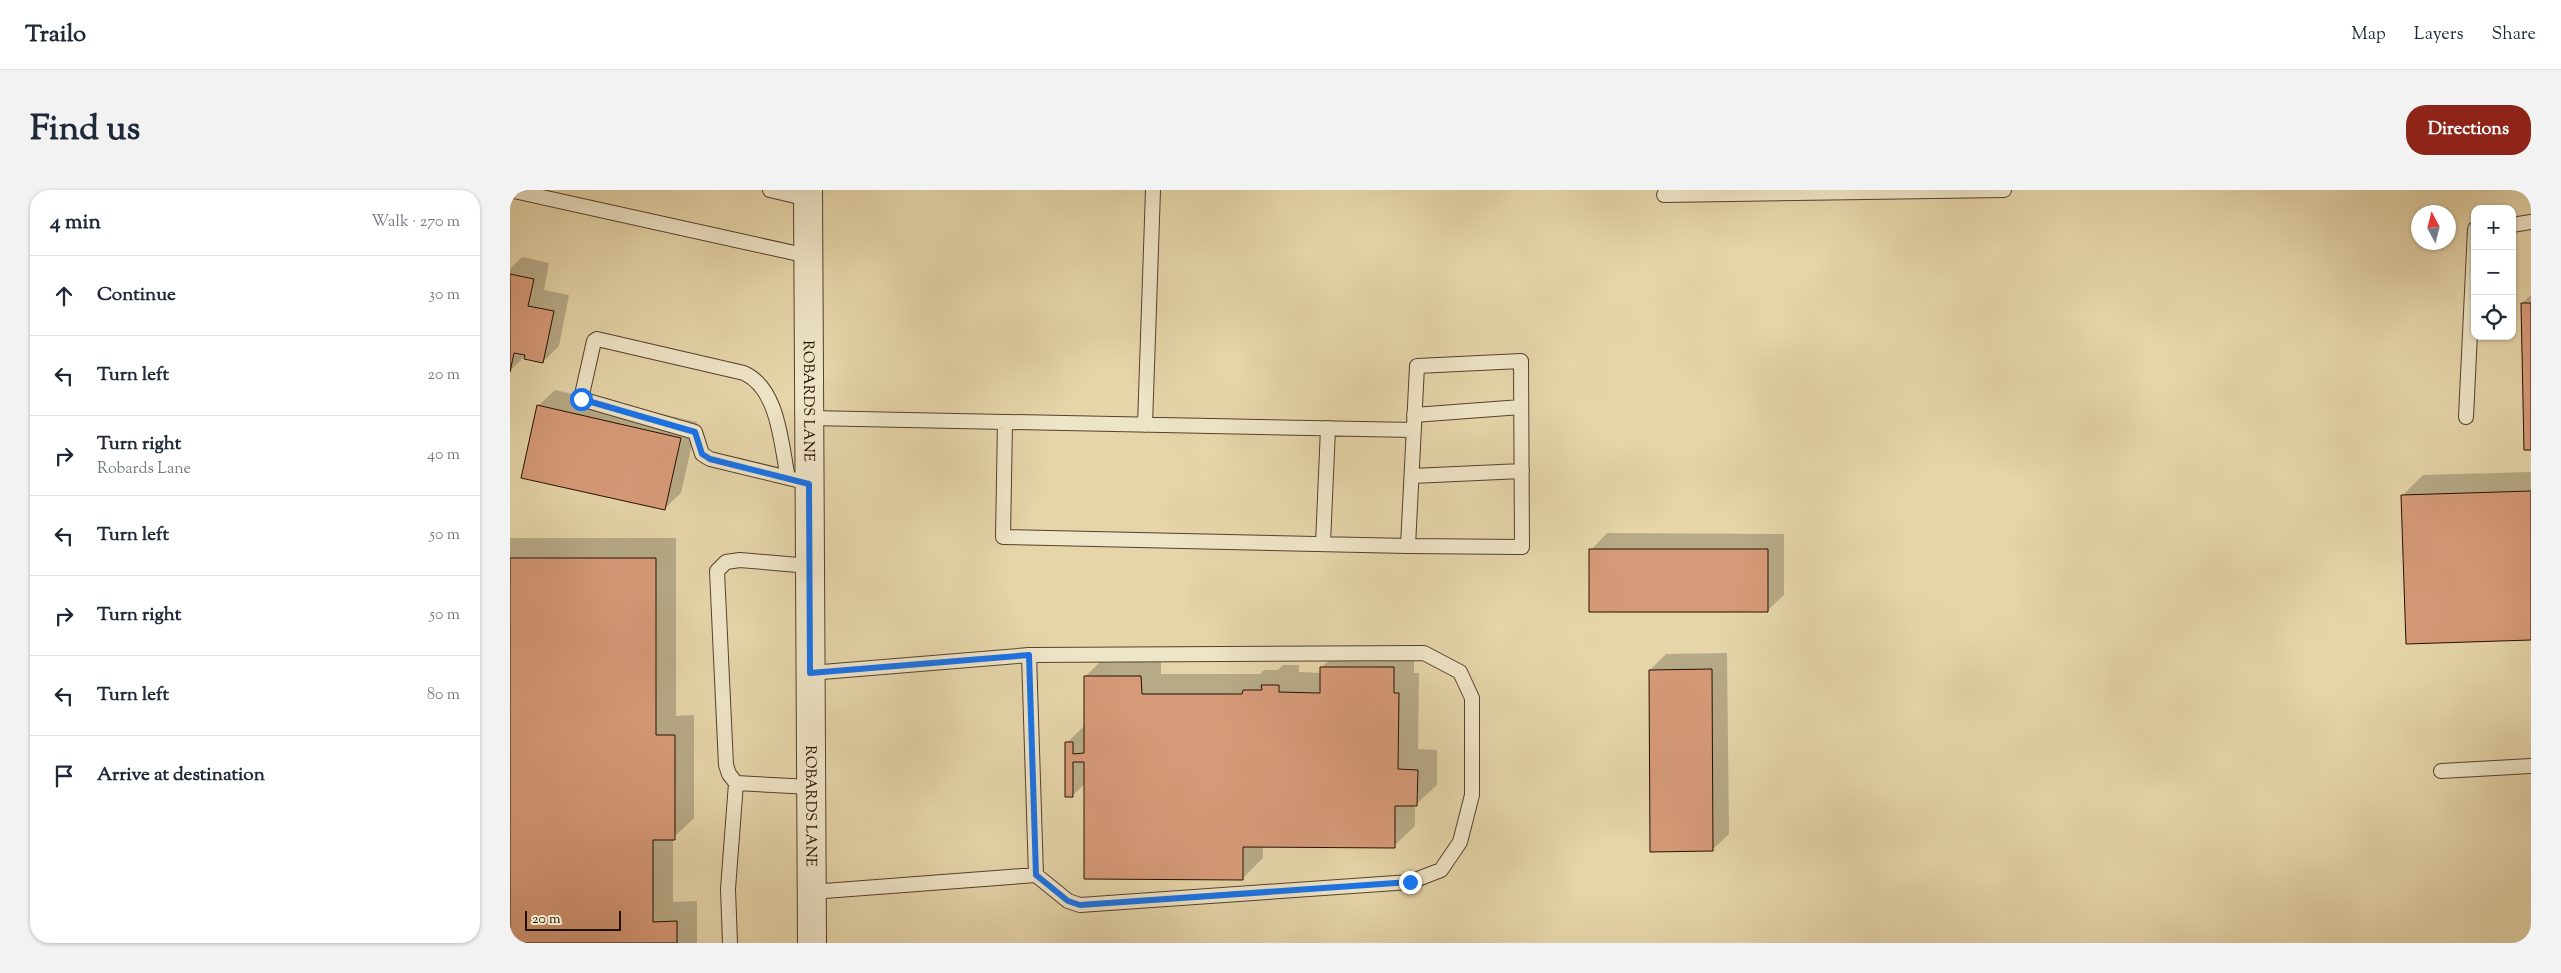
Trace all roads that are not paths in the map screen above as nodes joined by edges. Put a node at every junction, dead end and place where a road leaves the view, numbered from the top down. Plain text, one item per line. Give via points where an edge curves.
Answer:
1 (510, 190) edge
2 (770, 190) edge
3 (1153, 190) edge
4 (2004, 190) edge
5 (808, 195) edge
6 (1664, 195) dead end
7 (2531, 222) edge
8 (2516, 224) edge
9 (2474, 250) edge
10 (808, 256) junction
11 (1521, 407) junction
12 (1414, 415) junction
13 (2466, 417) dead end
14 (809, 418) junction
15 (1005, 422) junction
16 (1145, 425) junction
17 (1328, 428) junction
18 (1414, 430) junction
19 (1522, 471) junction
20 (1412, 476) junction
21 (799, 481) junction
22 (1323, 544) junction
23 (1408, 546) junction
24 (810, 566) junction
25 (1029, 655) junction
26 (810, 673) junction
27 (2531, 766) edge
28 (2441, 771) dead end
29 (736, 783) junction
30 (811, 787) junction
31 (1036, 875) junction
32 (812, 892) junction
33 (730, 943) edge
34 (812, 943) edge

1 - 10 lane
2 - 5 lane
3 - 16 lane
4 - 6 lane
5 - 10 street, ROBARDS LANE
7 - 8 lane
9 - 13 lane
10 - 14 street, ROBARDS LANE
11 - 12 lane
11 - 12 lane via 1521,361 1416,366
11 - 19 lane
12 - 18 lane
14 - 15 lane
14 - 21 street, ROBARDS LANE
15 - 16 lane
15 - 22 lane via 1003,537
16 - 17 lane
17 - 18 lane
17 - 22 lane
18 - 20 lane
19 - 20 lane
19 - 23 lane via 1522,547
20 - 23 lane
21 - 21 lane via 774,411 753,377 595,340 581,399 695,432 705,457
21 - 24 street, ROBARDS LANE
22 - 23 lane
24 - 26 street, ROBARDS LANE
24 - 29 lane via 740,560 726,562 717,571 726,765
25 - 26 lane
25 - 31 lane
25 - 31 lane via 1424,653 1460,672 1472,698 1472,795 1460,842 1441,870 1410,882 1080,905 1068,901
26 - 30 street, ROBARDS LANE
27 - 28 lane
29 - 30 lane
29 - 33 lane via 728,889
30 - 32 street, ROBARDS LANE
31 - 32 lane
32 - 34 street, ROBARDS LANE

